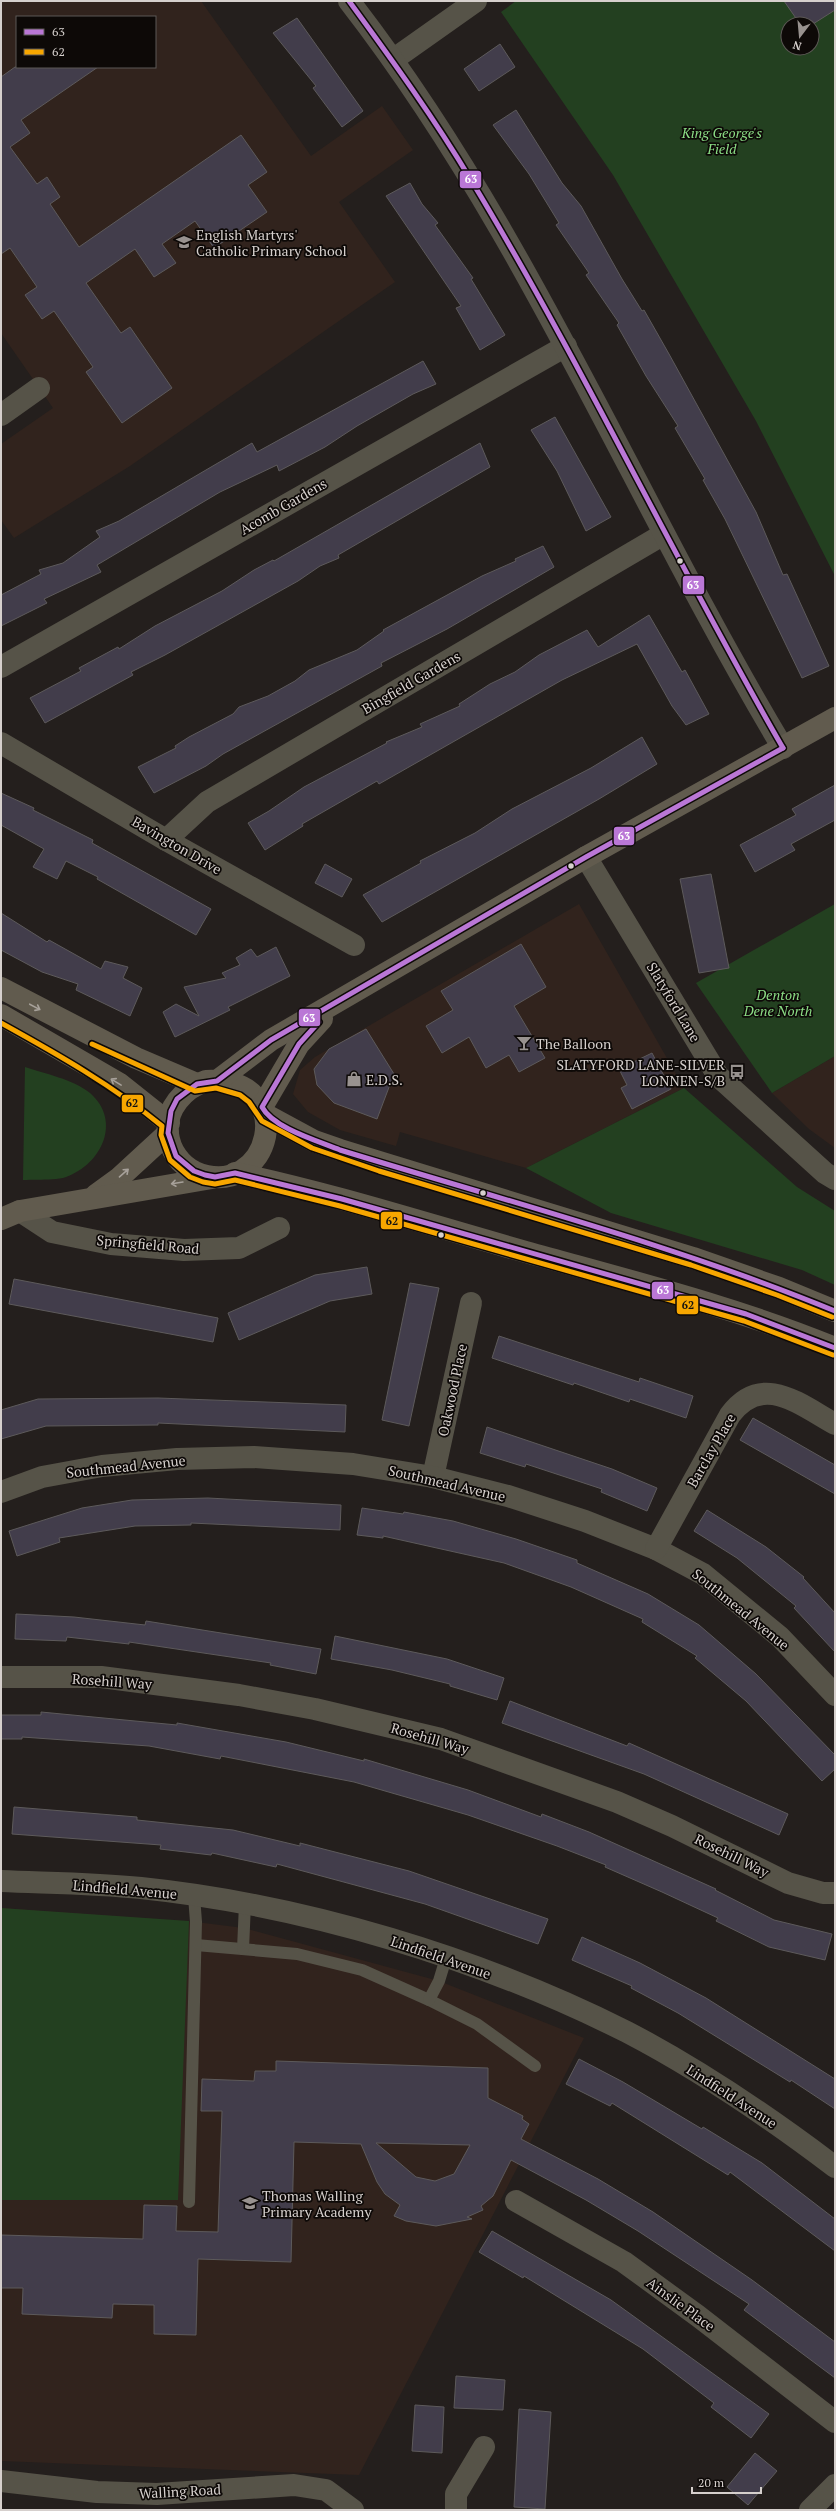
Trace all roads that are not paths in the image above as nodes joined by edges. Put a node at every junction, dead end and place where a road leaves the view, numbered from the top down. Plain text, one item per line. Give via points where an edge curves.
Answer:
1 (349, 1) edge
2 (476, 1) edge
3 (394, 59) junction
4 (566, 346) junction
5 (39, 388) dead end
6 (1, 415) edge
7 (664, 534) junction
8 (1, 667) edge
9 (835, 718) edge
10 (1, 743) edge
11 (783, 748) junction
12 (166, 840) junction
13 (586, 857) junction
14 (354, 945) dead end
15 (1, 988) edge
16 (338, 1002) junction
17 (1, 1015) edge
18 (207, 1082) junction
19 (264, 1111) junction
20 (168, 1128) junction
21 (225, 1175) junction
22 (835, 1179) edge
23 (93, 1197) junction
24 (10, 1215) edge
25 (279, 1228) dead end
26 (471, 1303) dead end
27 (835, 1311) edge
28 (835, 1348) edge
29 (835, 1424) edge
30 (433, 1477) junction
31 (1, 1492) edge
32 (656, 1549) junction
33 (1, 1677) edge
34 (835, 1695) edge
35 (1, 1881) edge
36 (835, 1893) edge
37 (194, 1896) junction
38 (245, 1904) junction
39 (196, 1945) junction
40 (243, 1949) junction
41 (446, 1958) junction
42 (430, 2000) junction
43 (535, 2066) dead end
44 (835, 2167) edge
45 (516, 2201) dead end
46 (189, 2202) dead end
47 (835, 2422) edge
48 (484, 2447) dead end
49 (1, 2481) edge
50 (835, 2485) edge
51 (353, 2510) edge
52 (456, 2510) edge
53 (810, 2510) edge

1 - 3 street
2 - 3 street
3 - 4 street via 453,150
4 - 7 street
4 - 8 street, Acomb Gardens
5 - 6 street
7 - 11 street
7 - 12 street, Bingfield Gardens via 207,802
9 - 11 main road
10 - 12 street, Bavington Drive
11 - 13 main road
12 - 14 street, Bavington Drive
13 - 16 main road
13 - 22 street, Slatyford Lane via 718,1076 825,1173
15 -> 18 main road via 136,1058
16 - 18 main road via 271,1040
16 - 19 main road via 298,1044
20 -> 17 main road via 120,1084
18 - 19 main road via 243,1089 254,1097
18 - 20 main road via 177,1100
19 - 21 main road via 267,1134 259,1153 252,1162
19 - 27 main road via 314,1141 693,1258
20 - 21 main road via 176,1156 184,1164 194,1171
23 -> 20 main road, Springfield Road via 118,1179
21 -> 23 main road, Springfield Road
21 - 28 main road via 335,1197 746,1314
23 - 24 main road, Springfield Road
24 - 25 street, Springfield Road via 52,1232 111,1244 184,1250 239,1248
26 - 30 street, Oakwood Place
29 - 32 street, Barclay Place via 793,1401 770,1393 754,1394 740,1402 730,1415
30 - 31 street, Southmead Avenue via 353,1464 254,1457 177,1459 102,1466 42,1476
30 - 32 street, Southmead Avenue via 508,1496 578,1518
32 - 34 street, Southmead Avenue via 703,1574 780,1637
33 - 36 street, Rosehill Way via 101,1677 239,1694 315,1708 440,1739 617,1802 788,1883 823,1893
35 - 37 street, Lindfield Avenue via 141,1888
37 - 38 street, Lindfield Avenue
37 - 39 lane
38 - 40 lane
38 - 41 street, Lindfield Avenue via 366,1931
39 - 40 lane
39 - 46 lane
40 - 42 lane via 297,1954 362,1970
41 - 42 lane
41 - 44 street, Lindfield Avenue via 543,1994 628,2033 729,2092
42 - 43 lane via 477,2024
45 - 47 street, Ainslie Place via 624,2262
48 - 52 street via 456,2494
49 - 51 street, Walling Road via 97,2492 157,2494 294,2485 326,2490
50 - 53 street

